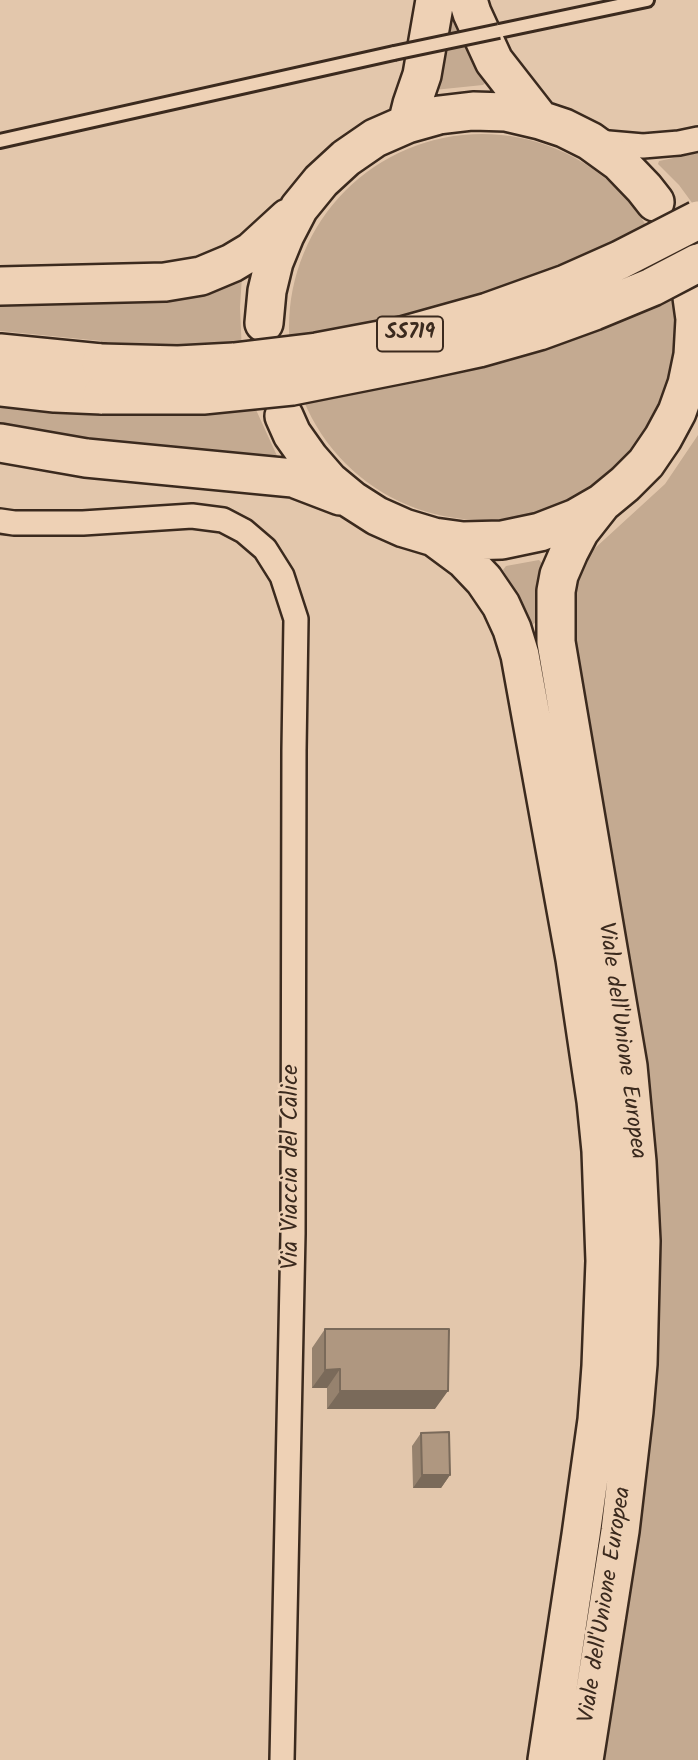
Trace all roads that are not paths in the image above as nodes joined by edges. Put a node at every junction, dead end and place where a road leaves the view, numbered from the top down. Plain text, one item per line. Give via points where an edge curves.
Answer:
1 (435, 0) edge
2 (468, 0) edge
3 (647, 0) edge
4 (540, 120) junction
5 (407, 124) junction
6 (698, 139) edge
7 (0, 141) edge
8 (590, 142) junction
9 (655, 202) dead end
10 (299, 208) junction
11 (698, 220) edge
12 (695, 277) edge
13 (0, 286) edge
14 (264, 323) dead end
15 (0, 353) edge
16 (695, 353) edge
17 (102, 379) junction
18 (0, 387) edge
19 (284, 416) dead end
20 (0, 443) edge
21 (352, 500) junction
22 (602, 503) junction
23 (0, 520) edge
24 (434, 537) junction
25 (282, 1760) edge
26 (547, 1760) edge
27 (584, 1760) edge

1 - 5 main road via 422,75
2 - 4 main road via 494,61
3 - 7 lane, bridge
4 - 5 main road via 472,111
4 - 8 main road
5 - 10 main road via 346,158
6 - 8 street via 643,146
8 - 9 main road via 619,162
10 - 13 main road via 252,251 201,276 166,282
10 - 14 main road via 274,262
11 - 17 main road, SS719, bridge via 566,284 402,336 317,352 178,365
12 - 16 main road, Viale dell'Unione Europea
12 - 17 main road, SS719, bridge via 652,287 513,339 331,380 204,395
15 - 17 main road, SS719
16 - 22 main road, Viale dell'Unione Europea via 677,412 663,438 646,463
17 - 18 main road, SS719 via 55,393
19 - 21 main road, Viale dell'Unione Europea via 309,458
20 - 21 main road via 86,458 293,478
21 - 24 main road, Viale dell'Unione Europea via 377,516
22 - 24 main road, Viale dell'Unione Europea via 540,533 502,540
22 - 27 main road, Viale dell'Unione Europea via 580,531 559,575 556,642 628,1066 641,1241 634,1411
23 - 25 street, Via Viaccia del Calice via 83,523 192,516 223,520 265,548 282,576 296,619 293,1234
24 - 26 main road, Viale dell'Unione Europea via 484,580 501,605 520,655 575,959 601,1151 605,1261 597,1420

